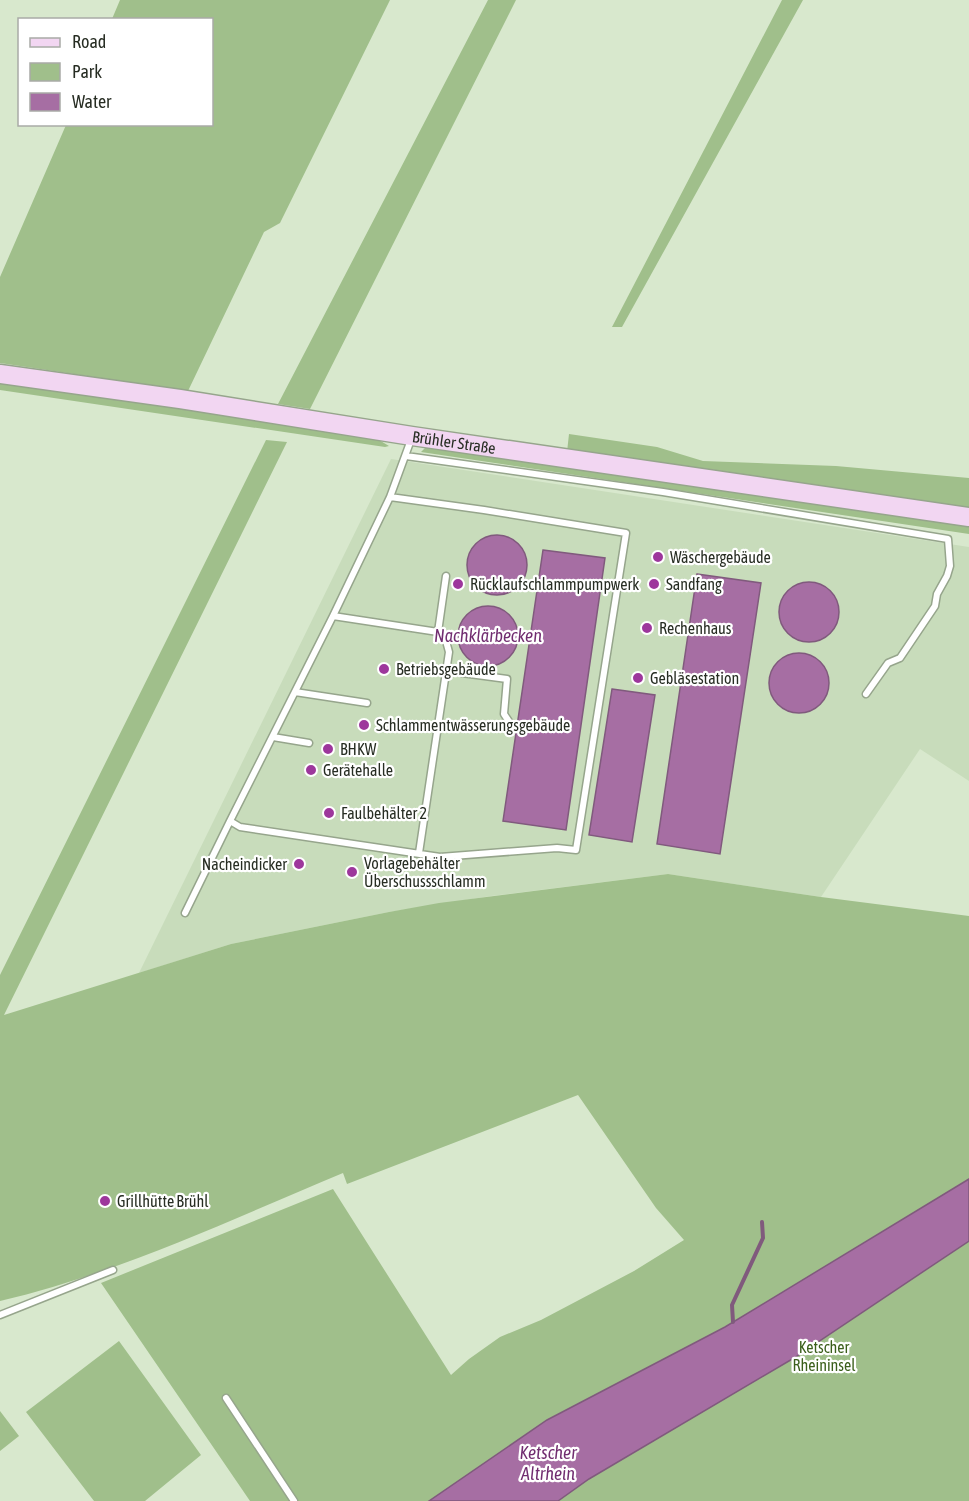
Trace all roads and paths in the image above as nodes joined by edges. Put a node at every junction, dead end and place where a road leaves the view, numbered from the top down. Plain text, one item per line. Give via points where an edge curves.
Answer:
1 (0, 374) edge
2 (412, 436) junction
3 (406, 456) junction
4 (390, 497) junction
5 (969, 517) edge
6 (446, 576) dead end
7 (333, 616) junction
8 (438, 632) junction
9 (447, 671) junction
10 (295, 692) junction
11 (866, 694) dead end
12 (367, 703) dead end
13 (514, 729) dead end
14 (273, 737) junction
15 (309, 744) dead end
16 (230, 821) junction
17 (419, 853) junction
18 (185, 914) dead end
19 (113, 1270) dead end
20 (0, 1315) edge
21 (226, 1398) dead end
22 (294, 1501) edge

1 - 2 street, Brühler Straße
2 - 3 lane
2 - 5 street, Brühler Straße
3 - 4 lane
3 - 11 lane via 948,539 950,566 935,606 900,658 888,663
4 - 7 lane
4 - 17 lane via 626,533 576,850 440,857
6 - 8 lane
7 - 8 lane
7 - 10 lane
8 - 9 lane via 449,652
9 - 13 lane via 507,679 504,714
9 - 17 lane
10 - 12 lane
10 - 14 lane
14 - 15 lane
14 - 16 lane
16 - 17 lane via 240,827
16 - 18 lane
19 - 20 lane
21 - 22 lane

